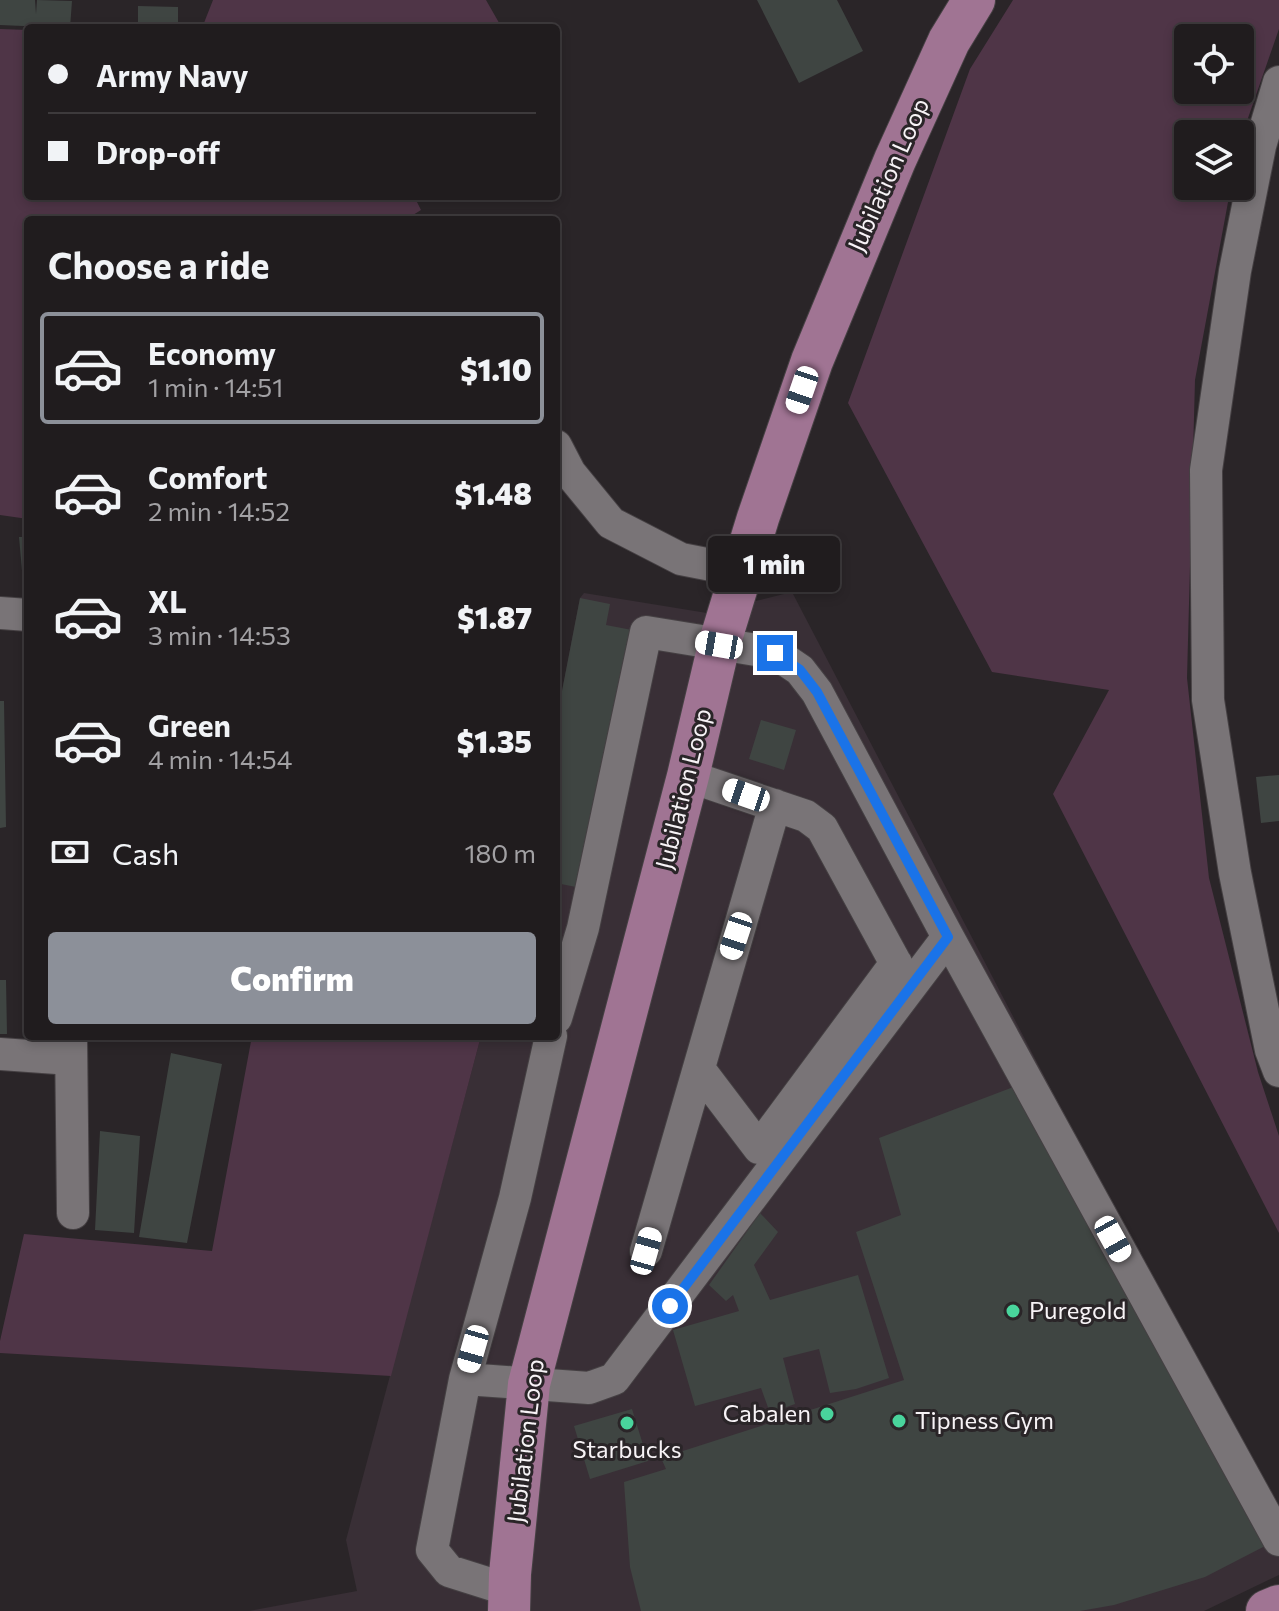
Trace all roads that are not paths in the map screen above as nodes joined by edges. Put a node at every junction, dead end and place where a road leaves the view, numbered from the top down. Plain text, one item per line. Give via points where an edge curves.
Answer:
1 (974, 0) edge
2 (1279, 82) edge
3 (1270, 149) edge
4 (560, 454) edge
5 (742, 571) junction
6 (0, 613) edge
7 (24, 615) edge
8 (719, 645) junction
9 (688, 776) junction
10 (775, 805) junction
11 (948, 937) junction
12 (902, 976) junction
13 (560, 1005) edge
14 (550, 1040) edge
15 (71, 1047) edge
16 (0, 1054) edge
17 (699, 1069) junction
18 (1279, 1071) edge
19 (73, 1213) dead end
20 (646, 1251) dead end
21 (465, 1379) junction
22 (529, 1384) junction
23 (1279, 1540) edge
24 (509, 1600) edge
25 (1279, 1606) edge
26 (1267, 1611) edge

1 - 5 main road, Jubilation Loop via 949,41 855,252 812,361
2 - 3 street
3 - 18 street via 1235,271 1206,470 1208,700 1235,873
4 - 5 street via 611,523 681,559
5 - 8 main road, Jubilation Loop
6 - 7 street
8 - 9 main road, Jubilation Loop
8 - 11 street via 775,653 800,670 817,692
8 - 13 street via 646,632 583,928
9 - 10 street
9 - 22 main road, Jubilation Loop
10 - 12 street via 822,828
10 - 17 street
11 - 12 street
11 - 23 street
12 - 17 street via 759,1148
12 - 22 street via 614,1379 589,1388
14 - 21 street via 515,1198
15 - 16 street
15 - 19 street
17 - 20 street
21 - 22 street
21 - 24 street via 432,1550 449,1571
22 - 24 main road, Jubilation Loop
25 - 26 main road

